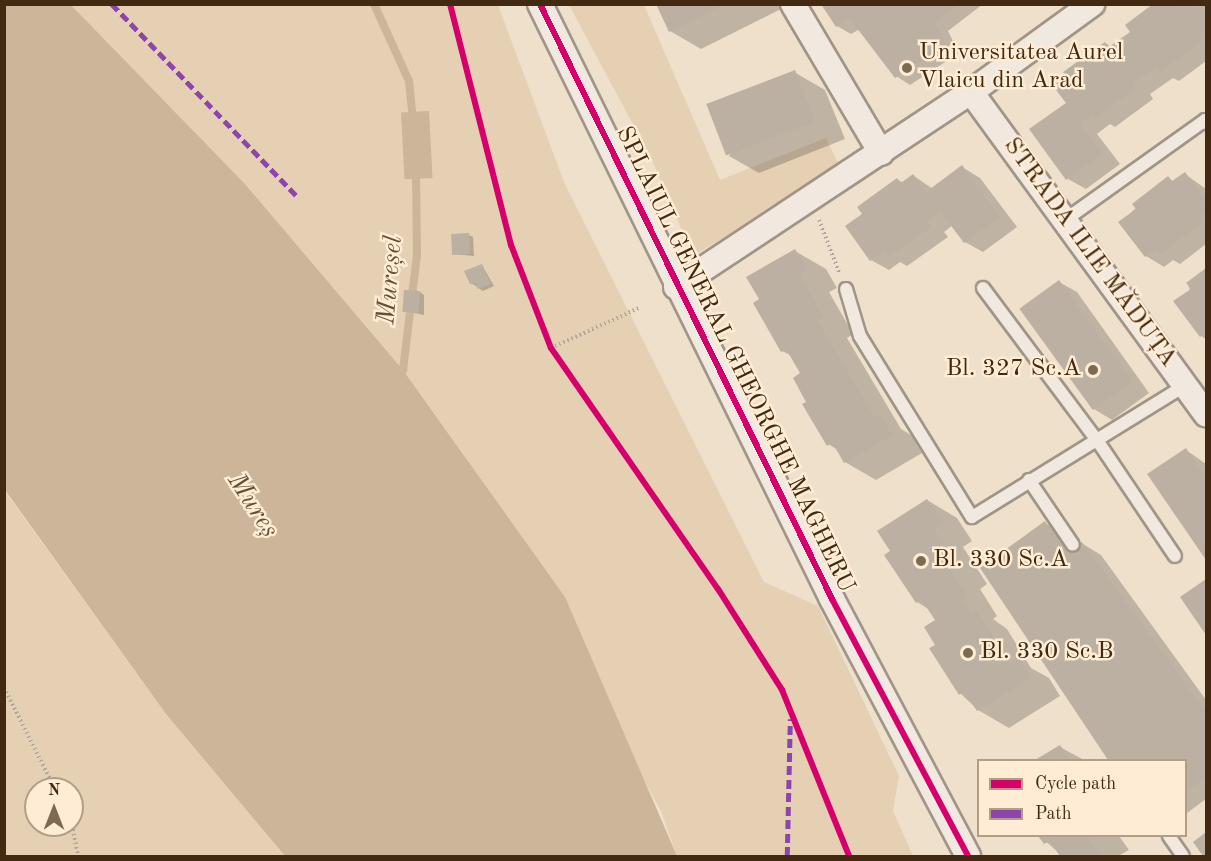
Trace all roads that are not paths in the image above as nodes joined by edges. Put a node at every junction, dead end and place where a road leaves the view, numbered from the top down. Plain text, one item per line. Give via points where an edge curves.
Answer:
1 (540, 4) edge
2 (793, 4) edge
3 (1092, 4) edge
4 (970, 92) junction
5 (1206, 123) edge
6 (881, 153) junction
7 (1065, 220) junction
8 (676, 287) junction
9 (983, 288) dead end
10 (846, 289) road end
11 (1186, 385) junction
12 (1206, 414) edge
13 (1099, 442) junction
14 (1029, 480) junction
15 (1073, 545) dead end
16 (1175, 555) dead end
17 (1170, 837) edge
18 (968, 856) edge
19 (1183, 856) edge

1 - 8 street, SPLAIUL GENERAL GHEORGHE MAGHERU
2 - 6 street
3 - 4 street
4 - 6 street
4 - 7 street, STRADA ILIE MĂDUȚA
5 - 7 lane via 1205,120
6 - 8 street
7 - 11 street, STRADA ILIE MĂDUȚA
8 - 18 street, SPLAIUL GENERAL GHEORGHE MAGHERU via 832,598
9 - 13 lane
10 - 14 lane via 860,336 972,517
11 - 12 street, STRADA ILIE MĂDUȚA
11 - 13 lane
13 - 14 lane
13 - 16 lane
14 - 15 lane
17 - 19 lane

